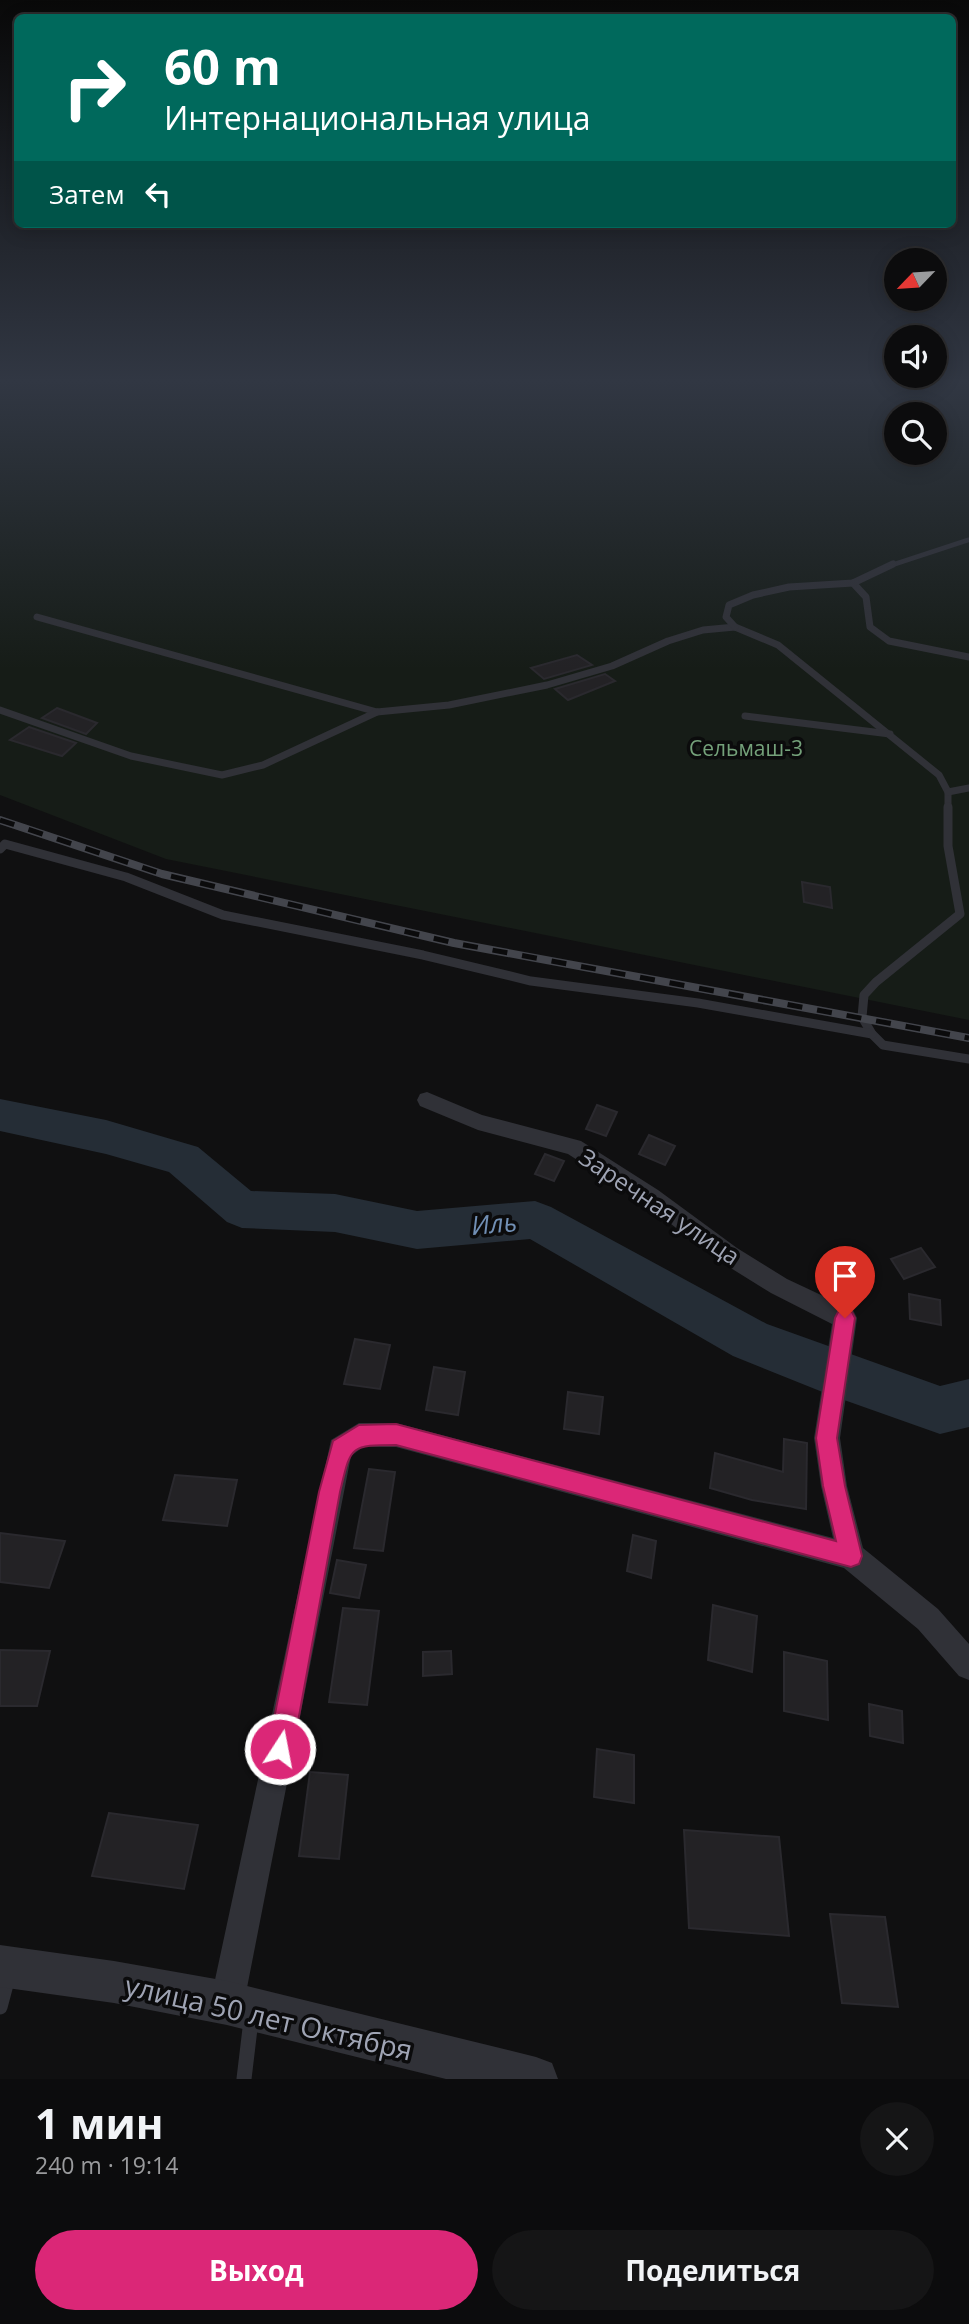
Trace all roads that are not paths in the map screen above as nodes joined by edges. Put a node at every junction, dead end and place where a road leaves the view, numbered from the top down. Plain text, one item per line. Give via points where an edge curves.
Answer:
1 (968, 540) edge
2 (853, 583) junction
3 (37, 617) dead end
4 (734, 627) junction
5 (969, 657) edge
6 (0, 710) edge
7 (377, 712) junction
8 (745, 716) dead end
9 (891, 734) junction
10 (969, 788) edge
11 (948, 792) junction
12 (0, 849) edge
13 (964, 914) edge
14 (872, 1034) junction
15 (969, 1059) edge
16 (427, 1100) dead end
17 (851, 1556) junction
18 (969, 1666) edge
19 (4, 1980) edge
20 (239, 2007) junction
21 (492, 2074) edge
22 (244, 2079) edge
23 (536, 2079) edge

1 - 2 lane via 901,561
2 - 4 lane via 789,587 753,595 729,605 726,617
2 - 5 lane via 868,599 870,627 889,640
3 - 7 lane
4 - 7 lane via 703,630 612,666 547,685 449,705
4 - 9 lane via 778,645
6 - 7 lane via 131,756 222,775 263,765
8 - 9 lane
9 - 11 lane via 939,775
10 - 11 lane
11 - 13 lane via 947,846
12 - 14 lane via 5,844 126,877 223,915 531,981 698,1003
13 - 14 lane via 864,995 862,1017
14 - 15 lane via 883,1045
16 - 17 street, Заречная улица via 478,1122 574,1147 729,1255 845,1318 827,1438
17 - 18 street via 928,1619
17 - 20 street via 396,1434 359,1435 340,1449 280,1749
19 - 20 street, улица 50 лет Октября via 114,1982
20 - 21 street, улица 50 лет Октября
20 - 22 lane
21 - 23 street, улица 50 лет Октября

